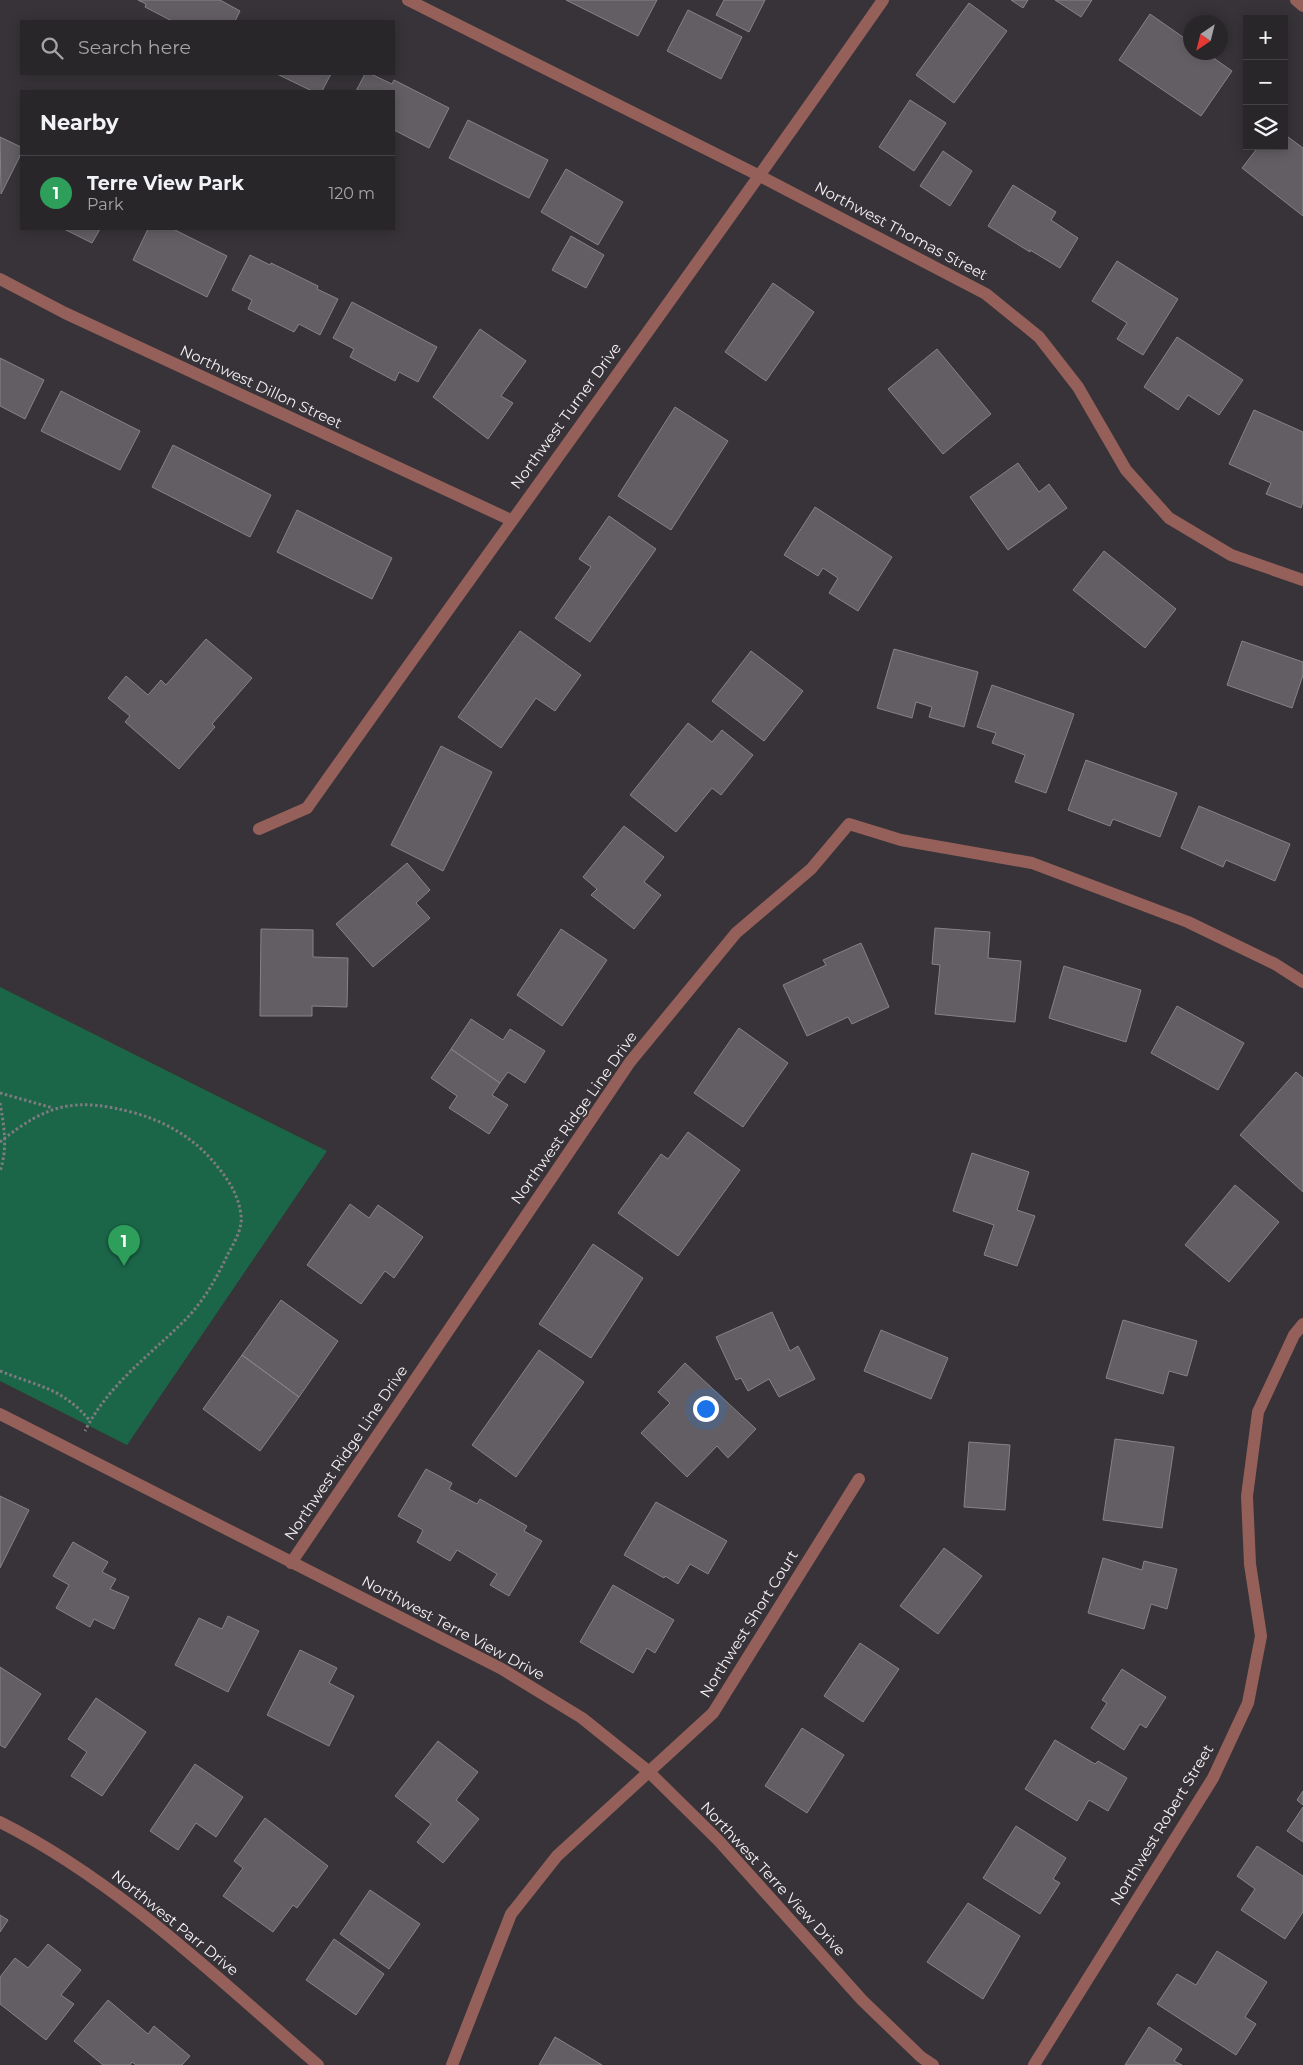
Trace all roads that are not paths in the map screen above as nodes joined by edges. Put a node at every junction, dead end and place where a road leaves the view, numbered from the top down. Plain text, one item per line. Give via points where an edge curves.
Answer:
1 (408, 0) edge
2 (884, 0) edge
3 (1296, 0) edge
4 (1303, 6) edge
5 (760, 176) junction
6 (0, 279) edge
7 (511, 520) junction
8 (1303, 580) edge
9 (258, 829) dead end
10 (1303, 982) edge
11 (1303, 1324) edge
12 (0, 1414) edge
13 (858, 1479) dead end
14 (291, 1562) junction
15 (648, 1771) junction
16 (0, 1822) edge
17 (318, 2065) edge
18 (452, 2065) edge
19 (932, 2065) edge
20 (1034, 2065) edge

1 - 5 street, Northwest Thomas Street
2 - 5 street, Northwest Turner Drive
3 - 4 street
5 - 7 street, Northwest Turner Drive
5 - 8 street, Northwest Thomas Street via 986,294 1038,337 1078,388 1126,470 1169,518 1231,555
6 - 7 street, Northwest Dillon Street via 65,314
7 - 9 street, Northwest Turner Drive via 307,808
10 - 14 street, Northwest Ridge Line Drive via 1275,964 1188,922 1032,863 901,840 849,824 811,869 736,933 630,1062
11 - 20 street, Northwest Robert Street via 1294,1335 1258,1412 1246,1496 1250,1564 1261,1636 1248,1704 1213,1778
12 - 14 street, Northwest Terre View Drive
13 - 15 street, Northwest Short Court via 713,1713
14 - 15 street, Northwest Terre View Drive via 502,1669 582,1718
15 - 18 street, Northwest Short Court via 557,1856 510,1914
15 - 19 street, Northwest Terre View Drive via 720,1841 862,2000
16 - 17 street, Northwest Parr Drive via 80,1868 138,1911

